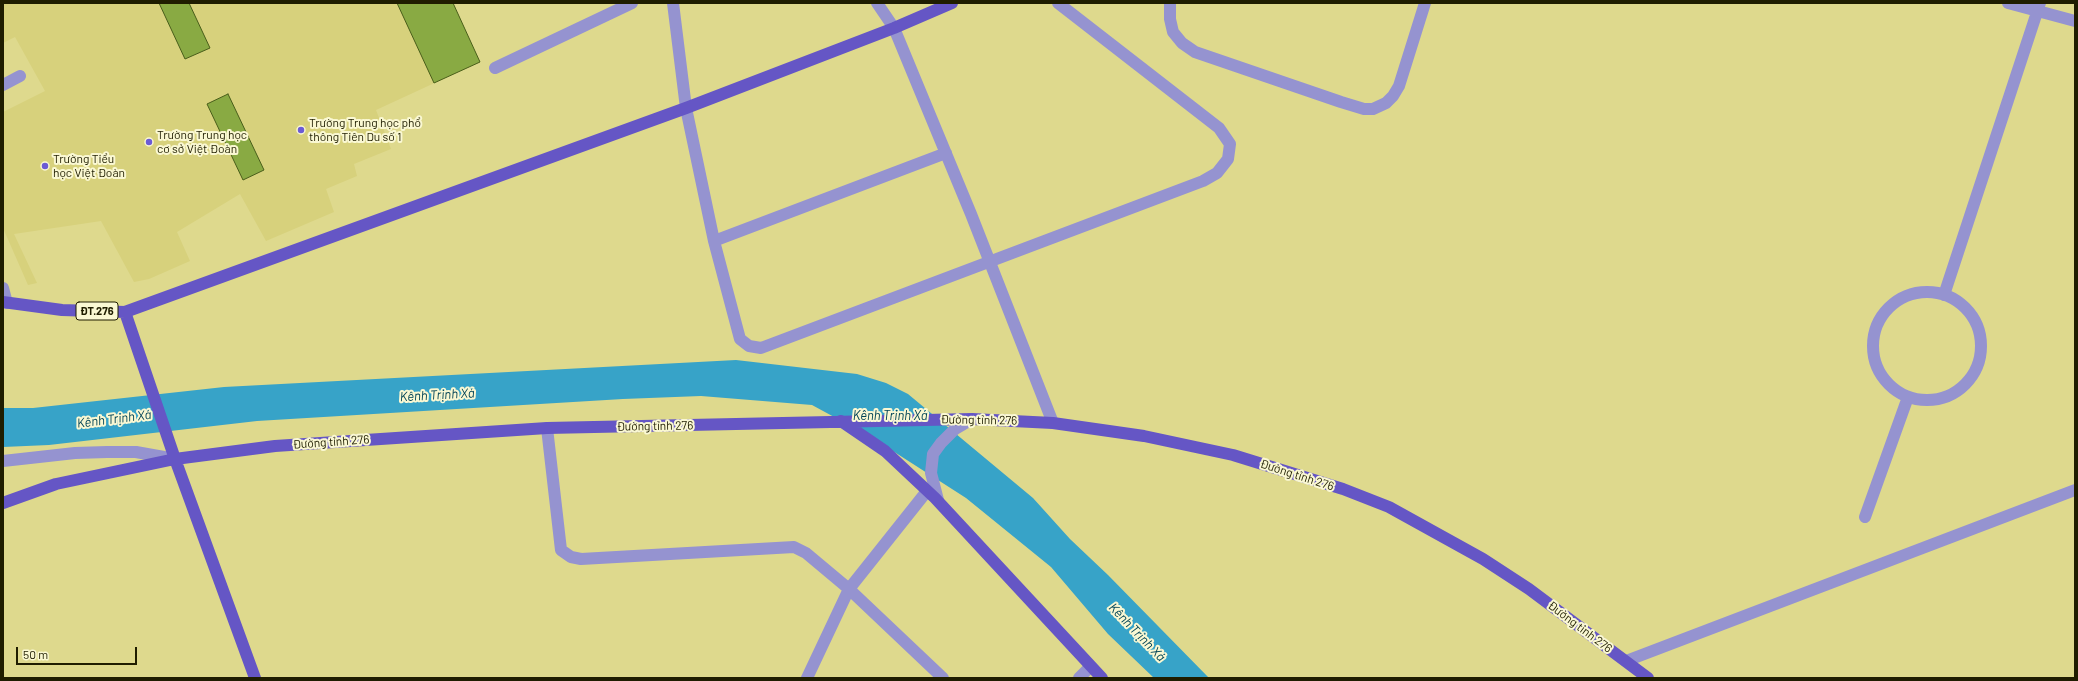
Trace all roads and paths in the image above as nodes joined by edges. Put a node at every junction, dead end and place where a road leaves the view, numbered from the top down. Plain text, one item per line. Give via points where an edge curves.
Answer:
1 (632, 3) edge
2 (673, 3) edge
3 (877, 3) edge
4 (952, 3) edge
5 (1058, 3) edge
6 (1170, 3) edge
7 (1425, 3) edge
8 (2008, 3) edge
9 (2038, 7) edge
10 (2075, 21) edge
11 (894, 28) junction
12 (495, 68) dead end
13 (20, 76) dead end
14 (3, 85) edge
15 (686, 108) junction
16 (946, 153) junction
17 (714, 241) junction
18 (990, 262) junction
19 (3, 288) edge
20 (1944, 295) junction
21 (5, 302) edge
22 (125, 312) junction
23 (1908, 397) junction
24 (972, 419) junction
25 (841, 421) junction
26 (1052, 423) junction
27 (547, 428) junction
28 (175, 459) junction
29 (3, 461) edge
30 (2075, 490) edge
31 (927, 491) junction
32 (3, 502) edge
33 (939, 502) junction
34 (1865, 516) dead end
35 (850, 589) junction
36 (1626, 661) junction
37 (1090, 667) junction
38 (255, 678) edge
39 (807, 678) edge
40 (943, 678) edge
41 (1079, 678) edge
42 (1102, 678) edge
43 (1648, 678) edge

1 - 12 street
2 - 15 street
3 - 11 street
4 - 11 main road
5 - 18 street via 1219,128 1230,144 1228,159 1217,173 1203,181
6 - 7 street via 1173,32 1182,43 1195,52 1364,109 1386,104 1393,96
8 - 9 street
9 - 10 street
9 - 20 street
11 - 15 main road
11 - 16 street
13 - 14 street
15 - 17 street
15 - 22 main road
16 - 17 street
16 - 18 street
17 - 18 street via 740,339 749,346 761,348
18 - 26 street
19 - 21 street
20 - 23 street via 1926,292 1907,296 1891,306 1880,320 1873,338 1874,356 1880,374 1892,388
20 - 23 street via 1959,303 1971,315 1978,330 1981,347 1978,364 1970,379 1957,391 1942,398 1925,400
21 - 22 main road, ĐT.276 via 62,310
22 - 28 main road, ĐT.276
23 - 34 street
24 - 25 main road, Đường tỉnh 276
24 - 26 main road, Đường tỉnh 276
24 - 33 street via 955,429 933,454 931,473
25 - 27 main road, Đường tỉnh 276
25 - 31 main road via 885,451
26 - 36 main road, Đường tỉnh 276 via 1144,436 1233,455 1389,506 1509,576 1568,616
27 - 28 main road, Đường tỉnh 276 via 275,446
27 - 35 street via 561,550 571,557 794,547 806,553
28 - 29 street via 136,452 107,452
28 - 32 main road, Đường tỉnh 276 via 56,484
28 - 38 main road
30 - 36 street
31 - 33 main road
31 - 35 street
33 - 37 main road
35 - 39 street
35 - 40 street
36 - 43 main road, Đường tỉnh 276
37 - 41 street
37 - 42 main road

